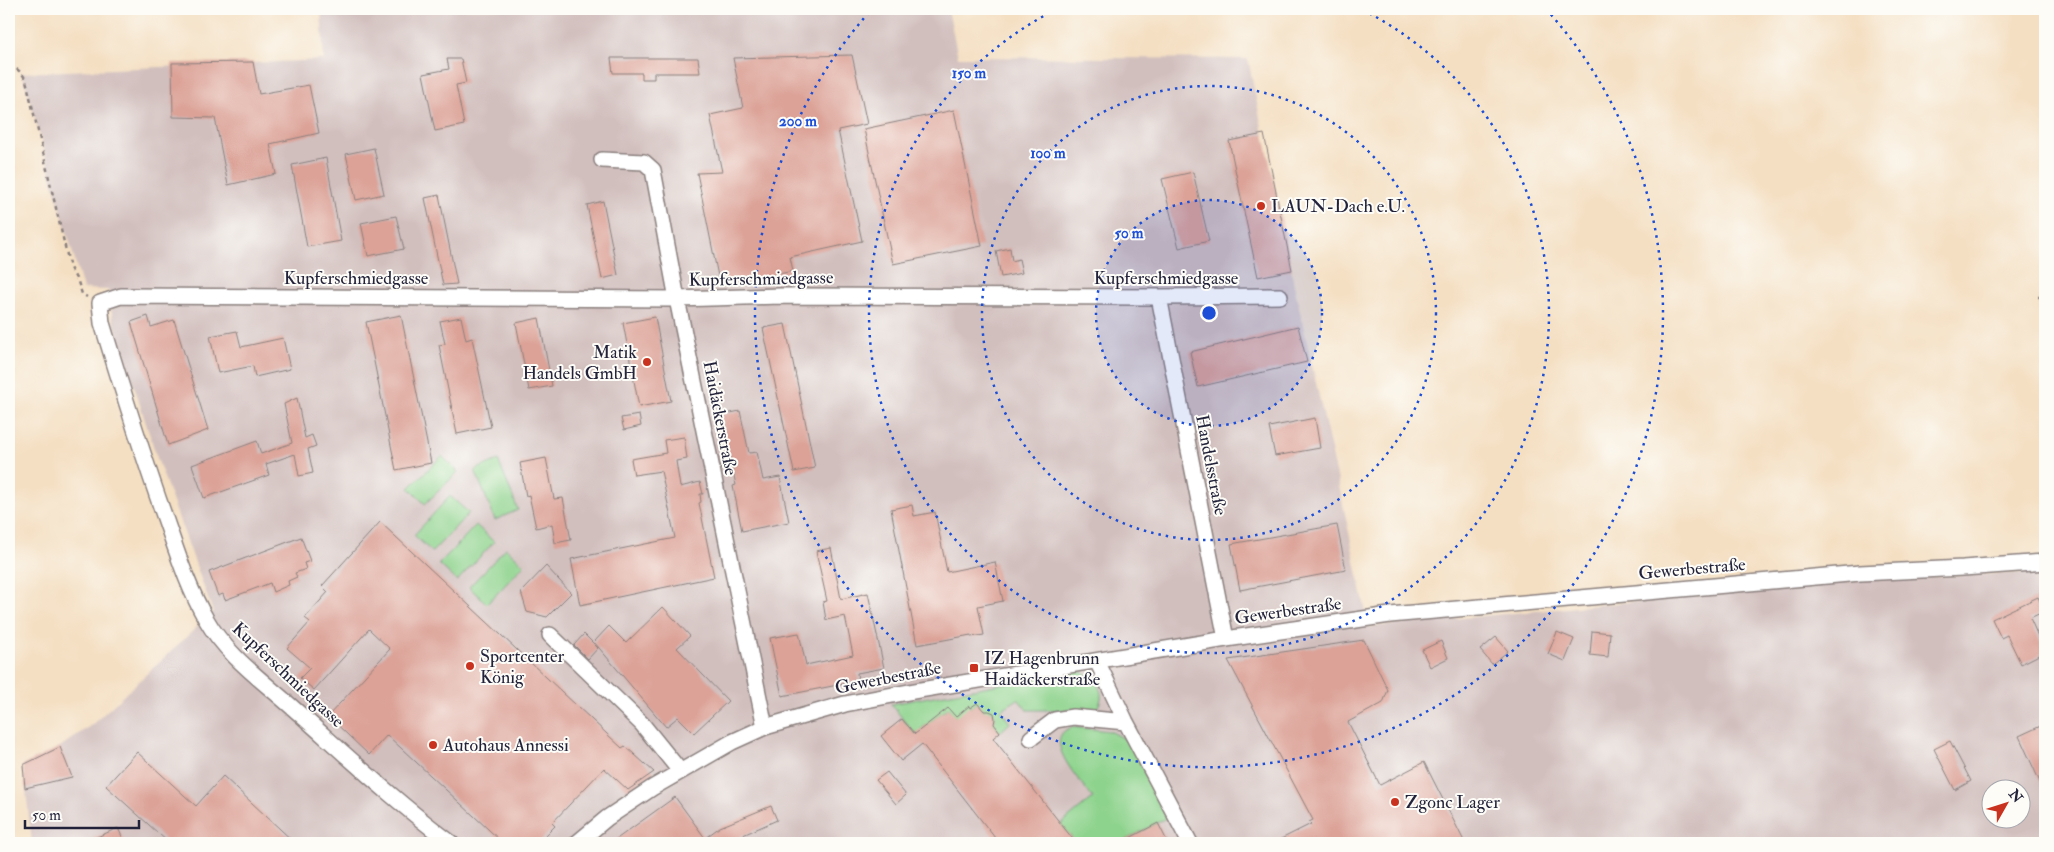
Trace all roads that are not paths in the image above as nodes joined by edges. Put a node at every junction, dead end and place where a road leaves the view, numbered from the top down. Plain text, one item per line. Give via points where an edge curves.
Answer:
1 (602, 160) dead end
2 (1280, 296) dead end
3 (1159, 297) junction
4 (677, 299) junction
5 (2045, 562) edge
6 (550, 635) dead end
7 (1226, 639) junction
8 (1097, 661) junction
9 (1126, 722) junction
10 (765, 727) junction
11 (1031, 738) dead end
12 (680, 771) junction
13 (451, 843) edge
14 (576, 843) edge
15 (1190, 843) edge

1 - 4 street, Haidäckerstraße via 644,162 653,170
2 - 3 street, Kupferschmiedgasse
3 - 4 street, Kupferschmiedgasse via 781,296
3 - 7 street, Handelsstraße
4 - 10 street, Haidäckerstraße
4 - 13 street, Kupferschmiedgasse via 121,296 100,304 102,323 137,441 177,552 206,620 220,640 247,666
5 - 7 street, Gewerbestraße via 1860,573 1390,615
6 - 12 street via 642,724
7 - 8 street, Gewerbestraße
8 - 9 street
8 - 10 street, Gewerbestraße via 845,704
9 - 11 street via 1072,717 1055,720
9 - 15 street
10 - 12 street, Gewerbestraße
12 - 14 street, Gewerbestraße via 607,818

